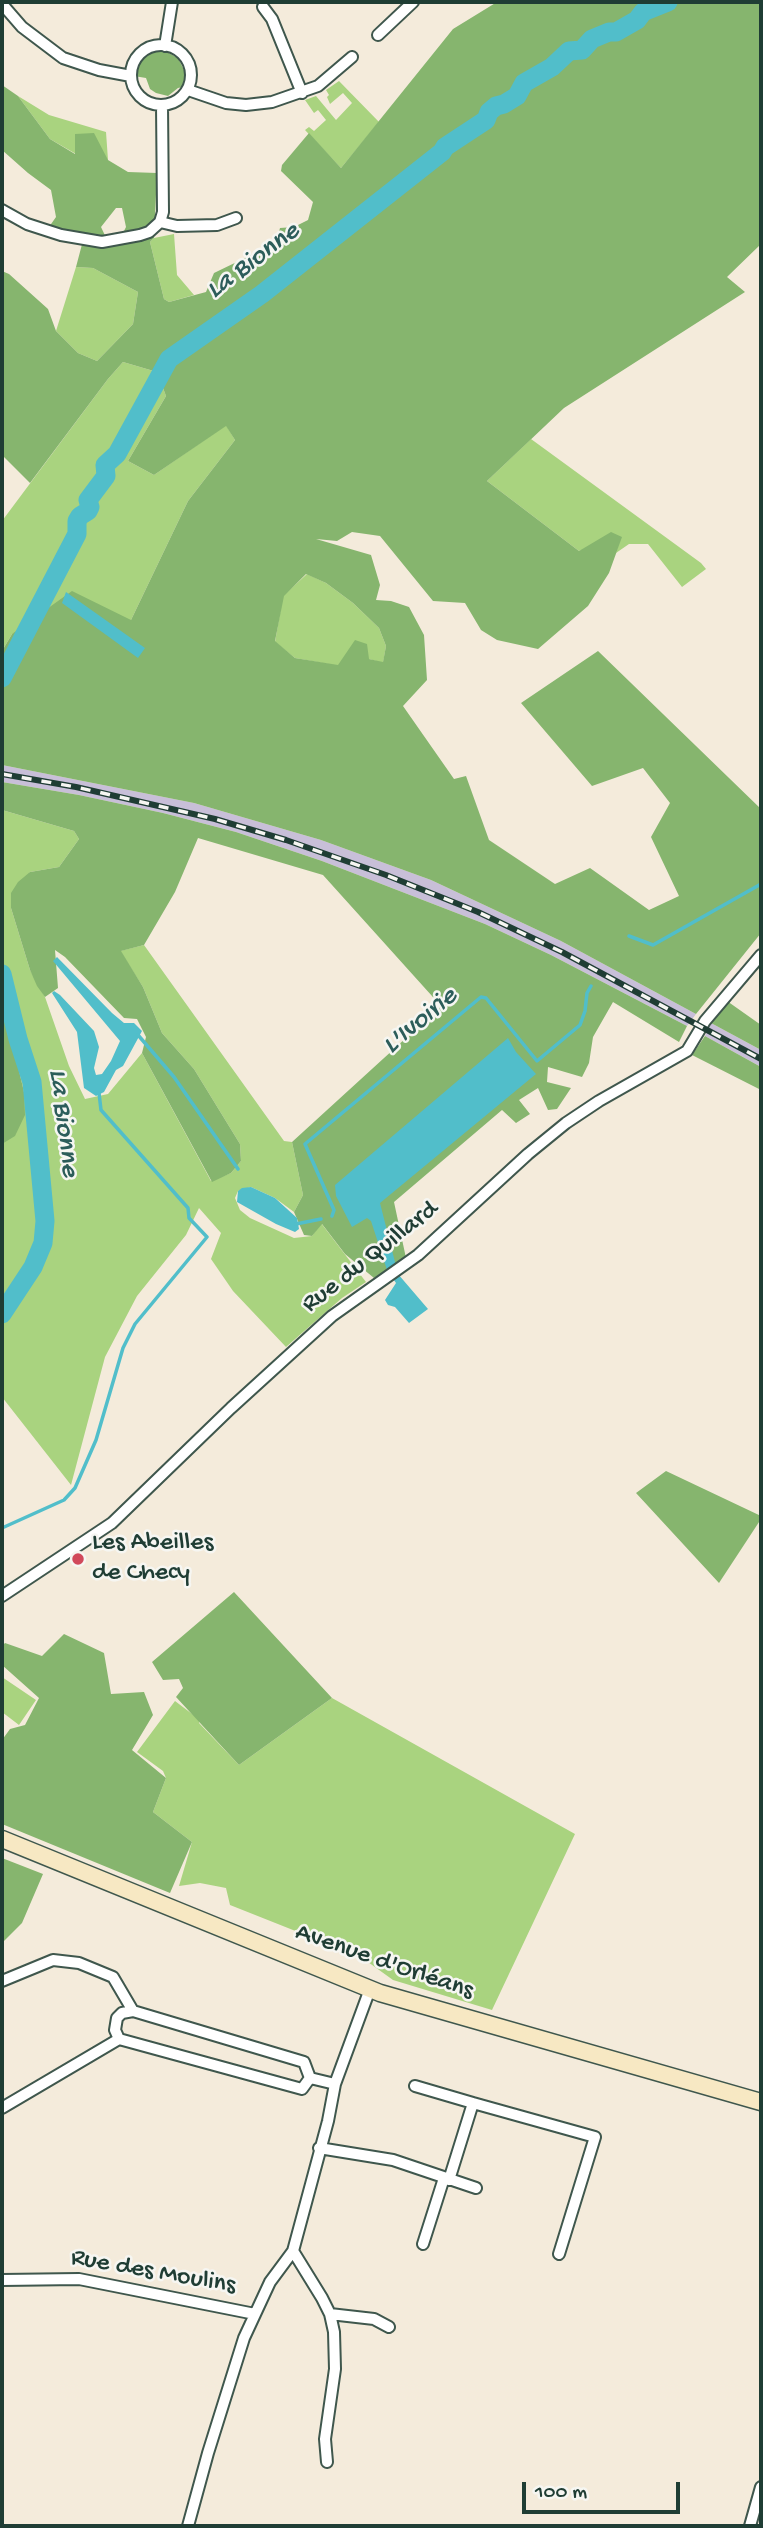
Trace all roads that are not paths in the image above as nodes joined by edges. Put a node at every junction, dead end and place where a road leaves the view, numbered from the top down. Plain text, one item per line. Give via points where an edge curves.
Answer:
1 (172, 2) edge
2 (413, 2) edge
3 (7, 5) edge
4 (263, 7) dead end
5 (378, 35) dead end
6 (165, 46) junction
7 (352, 57) dead end
8 (131, 76) junction
9 (188, 90) junction
10 (302, 93) junction
11 (162, 105) junction
12 (2, 209) edge
13 (236, 218) dead end
14 (160, 222) junction
15 (761, 955) edge
16 (2, 1596) edge
17 (2, 1839) edge
18 (2, 1981) edge
19 (370, 1989) junction
20 (133, 2011) junction
21 (119, 2039) junction
22 (310, 2078) junction
23 (335, 2084) junction
24 (415, 2085) dead end
25 (761, 2102) edge
26 (473, 2103) junction
27 (2, 2108) edge
28 (319, 2148) junction
29 (447, 2179) junction
30 (476, 2188) dead end
31 (423, 2244) dead end
32 (293, 2251) junction
33 (559, 2254) dead end
34 (2, 2280) edge
35 (255, 2314) junction
36 (330, 2314) junction
37 (388, 2327) dead end
38 (327, 2462) dead end
39 (761, 2487) edge
40 (188, 2526) edge
41 (750, 2526) edge

1 - 6 street
2 - 5 street
3 - 8 street via 22,27 63,58
4 - 10 street
6 - 8 street via 141,54
6 - 9 street via 183,54 188,62
7 - 10 street via 332,76
8 - 11 street via 145,100
9 - 10 street via 246,105
9 - 11 street
11 - 14 street
12 - 14 street via 27,224 102,242 149,232
13 - 14 street via 217,225
15 - 16 street, Rue du Quillard via 705,1021 687,1051 566,1123 418,1255 332,1316 112,1523
17 - 19 main road, Avenue d'Orléans
18 - 20 street via 53,1960 79,1963 113,1977
19 - 23 street
19 - 25 main road, Avenue d'Orléans
20 - 21 street via 117,2018
20 - 22 street via 304,2062
21 - 22 street via 302,2089
21 - 27 street
22 - 23 street
23 - 28 street
24 - 26 street
26 - 29 street
26 - 33 street via 595,2137
28 - 29 street via 393,2160
28 - 32 street
29 - 30 street
29 - 31 street
32 - 35 street via 270,2282
32 - 36 street
34 - 35 street, Rue des Moulins via 79,2279
35 - 40 street
36 - 37 street via 374,2319
36 - 38 street via 335,2369 324,2439
39 - 41 street

